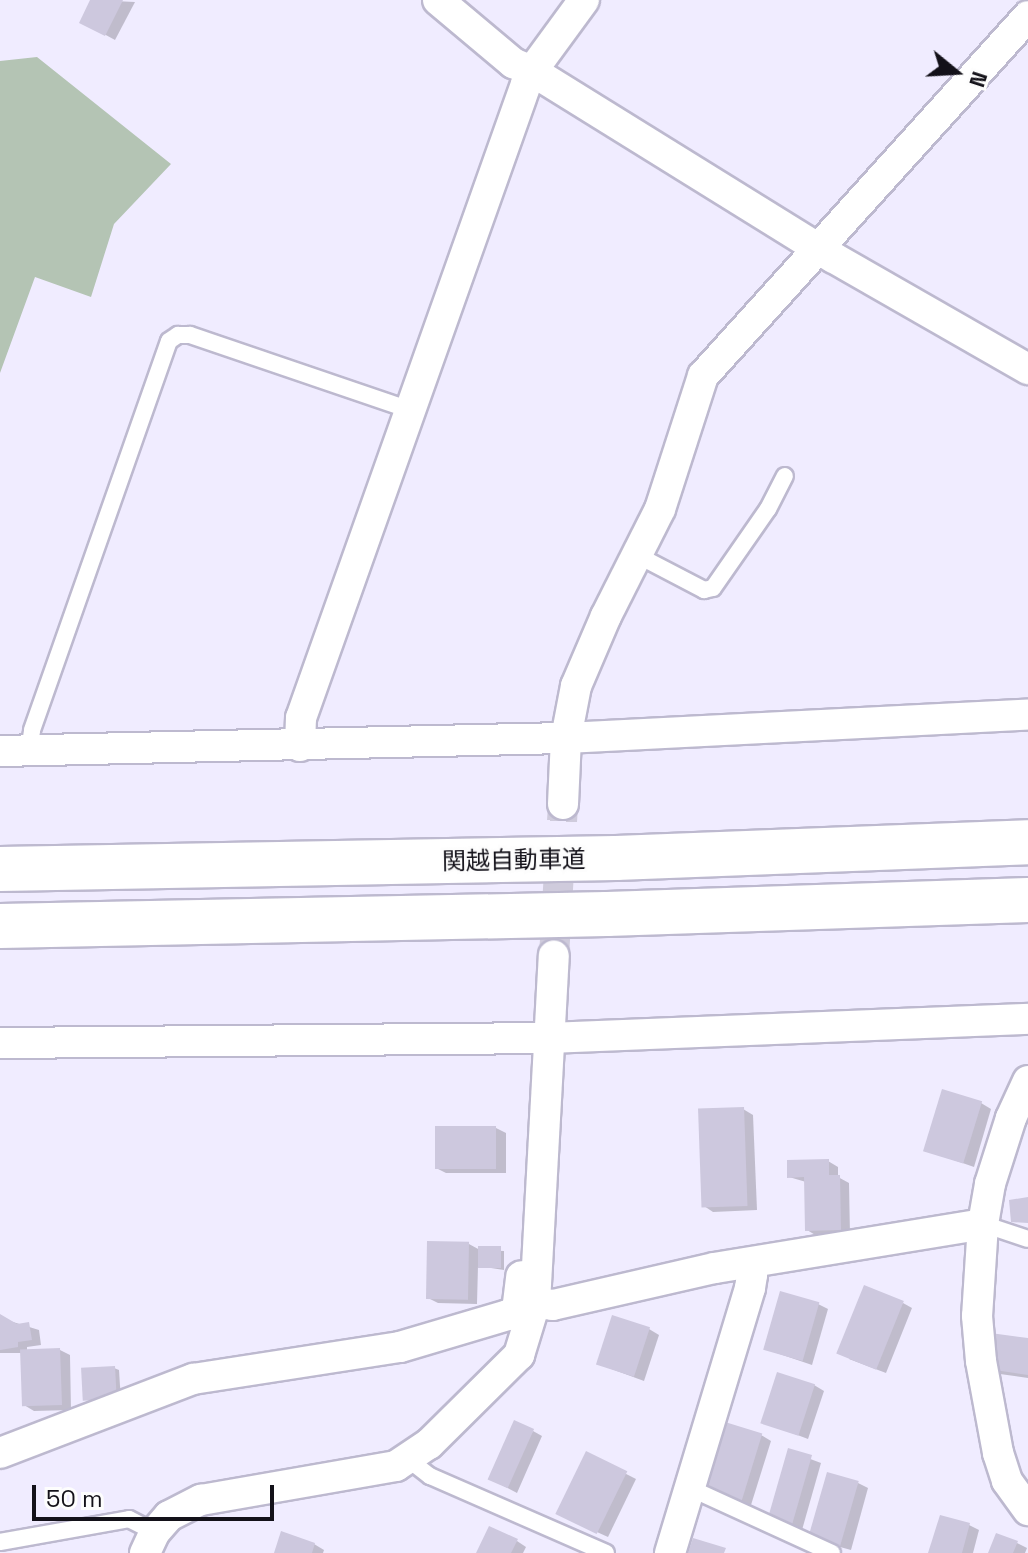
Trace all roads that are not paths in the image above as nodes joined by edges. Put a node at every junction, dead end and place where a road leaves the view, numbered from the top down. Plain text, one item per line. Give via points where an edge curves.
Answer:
1 (438, 0) edge
2 (584, 0) edge
3 (1028, 16) edge
4 (532, 71) junction
5 (817, 248) junction
6 (1028, 369) edge
7 (410, 410) junction
8 (785, 476) dead end
9 (637, 555) junction
10 (1028, 715) edge
11 (566, 738) junction
12 (300, 746) junction
13 (14, 751) edge
14 (563, 804) tunnel mouth
15 (1028, 842) edge
16 (0, 869) edge
17 (1028, 900) edge
18 (0, 926) edge
19 (554, 956) tunnel mouth
20 (1028, 1019) edge
21 (551, 1038) junction
22 (0, 1043) edge
23 (532, 1062) dead end
24 (1028, 1081) edge
25 (983, 1224) junction
26 (1028, 1239) edge
27 (748, 1264) junction
28 (535, 1303) junction
29 (0, 1453) edge
30 (408, 1459) junction
31 (690, 1488) junction
32 (1028, 1510) edge
33 (0, 1542) edge
34 (150, 1542) edge
35 (606, 1553) edge
36 (670, 1553) edge
37 (832, 1553) edge

1 - 4 street via 513,63
2 - 4 street
3 - 5 street
4 - 5 street
4 - 7 street
5 - 6 street
5 - 9 street via 703,376 664,499
7 - 12 street via 301,718
7 - 13 lane via 190,335 169,341 32,730
8 - 9 lane via 713,588 704,590
9 - 11 street via 586,661
10 - 11 street
11 - 12 street
11 - 14 street
12 - 13 street
15 - 16 highway, 関越自動車道 via 600,858
17 - 18 highway
19 - 21 street
20 - 21 street
21 - 22 street
21 - 28 street
23 - 29 street via 517,1311 400,1347 193,1379
24 - 25 street via 996,1160
25 - 26 lane
25 - 27 street
25 - 32 street via 977,1316 988,1407 1007,1481
27 - 28 street via 553,1305
27 - 31 street via 750,1288
28 - 30 street via 519,1355
30 - 34 street via 384,1469 201,1500 169,1516
30 - 35 lane via 430,1476
31 - 36 street
31 - 37 lane
33 - 34 lane via 129,1519

